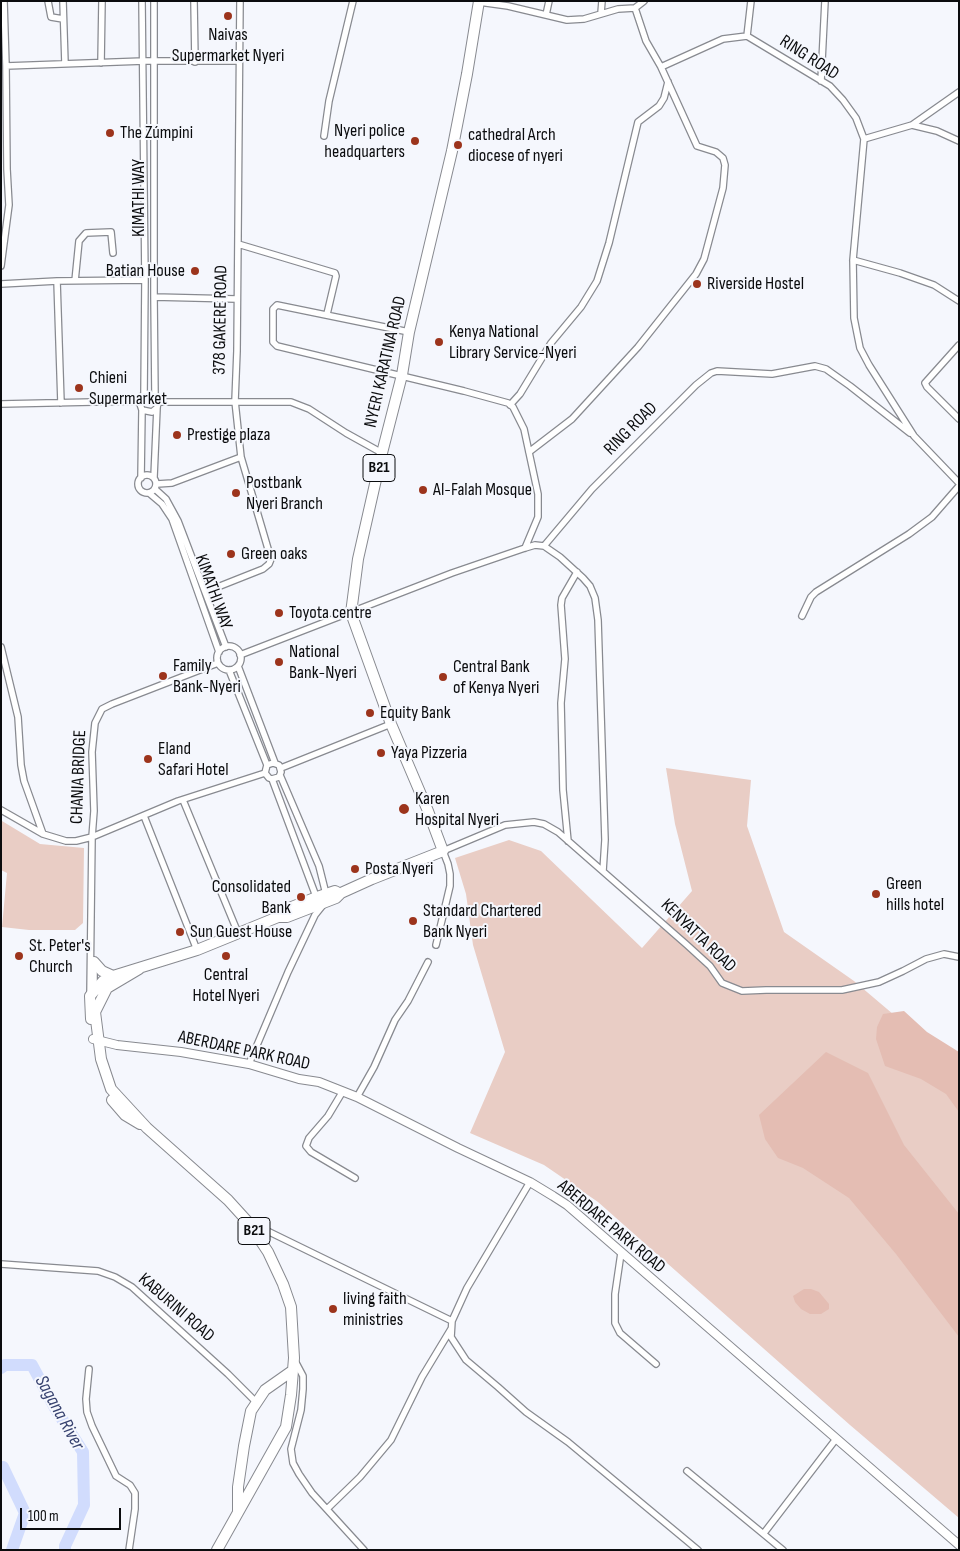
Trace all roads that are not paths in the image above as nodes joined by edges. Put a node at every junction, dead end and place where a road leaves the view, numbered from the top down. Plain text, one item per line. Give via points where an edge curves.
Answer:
1 (4, 1) edge
2 (48, 1) edge
3 (63, 1) edge
4 (102, 1) edge
5 (142, 1) edge
6 (154, 1) edge
7 (194, 1) edge
8 (240, 1) edge
9 (353, 1) edge
10 (548, 1) edge
11 (602, 1) edge
12 (644, 1) edge
13 (752, 1) edge
14 (825, 1) edge
15 (479, 2) edge
16 (635, 8) junction
17 (601, 13) junction
18 (546, 16) junction
19 (63, 19) junction
20 (747, 36) junction
21 (3, 58) edge
22 (144, 61) junction
23 (240, 61) junction
24 (101, 62) junction
25 (155, 62) junction
26 (195, 62) junction
27 (65, 64) junction
28 (6, 66) junction
29 (661, 67) junction
30 (821, 81) junction
31 (668, 82) junction
32 (959, 92) edge
33 (5, 118) edge
34 (912, 125) junction
35 (324, 136) dead end
36 (864, 139) junction
37 (959, 141) edge
38 (4, 169) edge
39 (238, 244) junction
40 (112, 253) dead end
41 (853, 260) junction
42 (1, 266) edge
43 (145, 280) junction
44 (57, 281) junction
45 (75, 281) junction
46 (1, 284) edge
47 (154, 298) junction
48 (236, 299) junction
49 (959, 301) edge
50 (327, 314) junction
51 (409, 332) junction
52 (959, 345) edge
53 (402, 375) junction
54 (144, 395) junction
55 (155, 396) junction
56 (139, 401) junction
57 (235, 401) junction
58 (61, 403) junction
59 (1, 404) edge
60 (158, 405) junction
61 (510, 405) junction
62 (142, 410) junction
63 (959, 419) edge
64 (914, 436) junction
65 (529, 452) junction
66 (382, 453) junction
67 (241, 457) junction
68 (154, 477) junction
69 (141, 478) junction
70 (959, 485) edge
71 (156, 486) junction
72 (149, 493) junction
73 (544, 546) junction
74 (525, 548) junction
75 (577, 572) junction
76 (205, 592) junction
77 (351, 613) junction
78 (802, 616) dead end
79 (1, 647) edge
80 (226, 647) junction
81 (219, 652) junction
82 (240, 655) junction
83 (218, 663) junction
84 (238, 666) junction
85 (228, 670) junction
86 (391, 724) junction
87 (275, 763) junction
88 (267, 765) junction
89 (281, 768) junction
90 (265, 773) junction
91 (280, 776) junction
92 (272, 779) junction
93 (183, 800) junction
94 (1, 810) edge
95 (144, 816) junction
96 (43, 834) junction
97 (92, 838) junction
98 (568, 841) junction
99 (443, 850) junction
100 (603, 871) junction
101 (320, 903) junction
102 (92, 912) junction
103 (238, 933) junction
104 (436, 945) dead end
105 (197, 950) junction
106 (959, 957) edge
107 (94, 962) junction
108 (428, 962) dead end
109 (140, 969) junction
110 (113, 976) junction
111 (92, 993) junction
112 (95, 1012) junction
113 (96, 1044) junction
114 (250, 1064) junction
115 (343, 1092) junction
116 (357, 1097) junction
117 (355, 1178) dead end
118 (530, 1182) junction
119 (248, 1222) junction
120 (621, 1253) junction
121 (1, 1264) edge
122 (452, 1321) junction
123 (451, 1329) junction
124 (294, 1358) junction
125 (656, 1364) dead end
126 (89, 1369) dead end
127 (292, 1371) junction
128 (256, 1402) junction
129 (836, 1439) junction
130 (687, 1470) dead end
131 (327, 1508) junction
132 (238, 1515) junction
133 (764, 1533) junction
134 (959, 1545) edge
135 (129, 1550) edge
136 (217, 1550) edge
137 (364, 1550) edge
138 (698, 1550) edge
139 (783, 1550) edge

1 - 21 street
2 - 19 street via 51,17
3 - 19 street
4 - 24 street
5 - 22 street, KIMATHI WAY
6 - 25 street, KIMATHI WAY
7 - 26 street
8 - 23 street, 378 GAKERE ROAD
9 - 35 street
10 - 18 street
11 - 17 street
12 - 16 street
13 - 20 street
14 - 30 street
15 - 18 street
15 - 51 highway, NYERI KARATINA ROAD / B21 via 468,74
16 - 17 street
16 - 29 street via 646,41
17 - 18 street via 567,20
19 - 27 street
20 - 29 street via 723,39
20 - 30 street, RING ROAD
21 - 28 street
22 - 24 street
22 - 25 street
22 - 43 street, KIMATHI WAY
23 - 26 street
23 - 39 street, 378 GAKERE ROAD
24 - 27 street
25 - 26 street
25 - 47 street, KIMATHI WAY
27 - 28 street
28 - 33 street
29 - 31 street
30 - 36 street, RING ROAD via 843,100 856,118
31 - 61 street via 659,106 638,122 597,281 581,307 550,343
31 - 65 street via 697,146 716,152 725,165 723,188 704,259 696,274 638,347 572,419
32 - 34 street
33 - 38 street
34 - 36 street
34 - 37 street
36 - 41 street, RING ROAD
38 - 42 street via 10,205
39 - 48 street, 378 GAKERE ROAD
39 - 50 street via 335,272
40 - 45 street via 111,232 86,233 79,241
41 - 49 street via 934,285
41 - 64 street, RING ROAD via 854,318 860,348
43 - 45 street
43 - 54 street, KIMATHI WAY
44 - 45 street
44 - 46 street
44 - 58 street
47 - 48 street
47 - 55 street, KIMATHI WAY
48 - 57 street, 378 GAKERE ROAD
50 - 51 street
50 - 53 street via 277,305 273,309 274,344
51 - 53 highway, NYERI KARATINA ROAD / B21
52 - 63 street via 925,383
53 - 61 street
53 - 66 highway, NYERI KARATINA ROAD / B21
54 - 55 street via 150,393
54 - 56 street
55 - 60 street
56 - 58 street
56 - 62 street
57 - 60 street
57 - 66 street via 302,405
57 - 67 street, 378 GAKERE ROAD
58 - 59 street
60 - 62 street via 148,413
60 - 68 street
61 - 65 street via 524,429
62 - 69 street
64 - 70 street, RING ROAD
64 - 73 street, RING ROAD via 826,369 815,366 772,374 717,370 696,385 592,488
65 - 74 street via 538,494 538,517
66 - 77 highway, NYERI KARATINA ROAD / B21 via 358,559
67 - 71 street
67 - 76 street, 378 GAKERE ROAD via 269,564 264,569
68 - 69 street
68 - 71 street
69 - 72 street via 139,488
70 - 78 street via 932,517 810,597
71 - 72 street
71 - 76 street, KIMATHI WAY via 174,512
72 - 81 street, KIMATHI WAY via 172,519
73 - 74 street
73 - 75 street
74 - 77 street
75 - 98 street via 561,605 565,659 561,703 563,790
75 - 100 street via 590,586 598,620 605,840
76 - 80 street, KIMATHI WAY
77 - 82 street
77 - 86 highway, NYERI KARATINA ROAD / B21
79 - 96 street via 18,717 24,780
80 - 81 street
80 - 82 street via 233,647
81 - 83 street
82 - 84 street
83 - 85 street
83 - 97 street, CHANIA BRIDGE via 102,709 92,734
84 - 85 street
84 - 87 street
85 - 88 street
86 - 89 street
86 - 99 highway, NYERI KARATINA ROAD / B21
87 - 88 street
87 - 89 street
88 - 90 street
89 - 91 street
90 - 92 street
90 - 93 street
91 - 92 street
91 - 101 street via 319,866
92 - 101 street
93 - 95 street
93 - 103 street
94 - 96 street
95 - 97 street
95 - 105 street
96 - 97 street via 66,840
97 - 102 street, CHANIA BRIDGE
98 - 99 street, KENYATTA ROAD via 544,824 526,822 505,825
98 - 100 street, KENYATTA ROAD
99 - 101 highway
99 - 104 street via 450,886
100 - 106 street, KENYATTA ROAD via 704,961 722,983 742,991 842,990 878,982 926,959 944,954
101 - 103 highway
101 - 114 street
102 - 107 street, CHANIA BRIDGE
102 - 111 street, CHANIA BRIDGE
103 - 105 highway
105 - 109 highway
107 - 110 highway
107 - 111 street, CHANIA BRIDGE
108 - 116 street
109 - 110 highway
109 - 112 highway via 107,988
110 - 111 highway
111 - 112 street, CHANIA BRIDGE
111 - 113 highway, B21
112 - 113 highway, B21
113 - 114 street, ABERDARE PARK ROAD via 181,1052
113 - 119 highway, B21 via 111,1089 147,1128
114 - 115 street, ABERDARE PARK ROAD via 319,1082
115 - 116 street, ABERDARE PARK ROAD
115 - 117 street via 306,1146
116 - 118 street, ABERDARE PARK ROAD
118 - 120 street, ABERDARE PARK ROAD via 566,1205
118 - 122 street via 467,1288
119 - 122 street
119 - 124 highway, B21 via 268,1252 291,1307
120 - 125 street via 615,1323 620,1333
120 - 129 street, ABERDARE PARK ROAD
121 - 128 street, KABURINI ROAD via 98,1271 132,1287
122 - 123 street
123 - 131 street via 422,1377 391,1440 360,1477
123 - 138 street via 451,1337 466,1360
124 - 127 highway, B21
124 - 131 street via 302,1373 303,1384 292,1456 298,1474
126 - 135 street via 86,1398 92,1426 116,1476 130,1485 135,1493
127 - 128 highway via 265,1390
127 - 132 highway, B21 via 286,1427
128 - 132 highway via 244,1446
129 - 133 street
129 - 134 street, ABERDARE PARK ROAD
130 - 133 street
131 - 137 street
132 - 136 highway, B21
133 - 139 street

